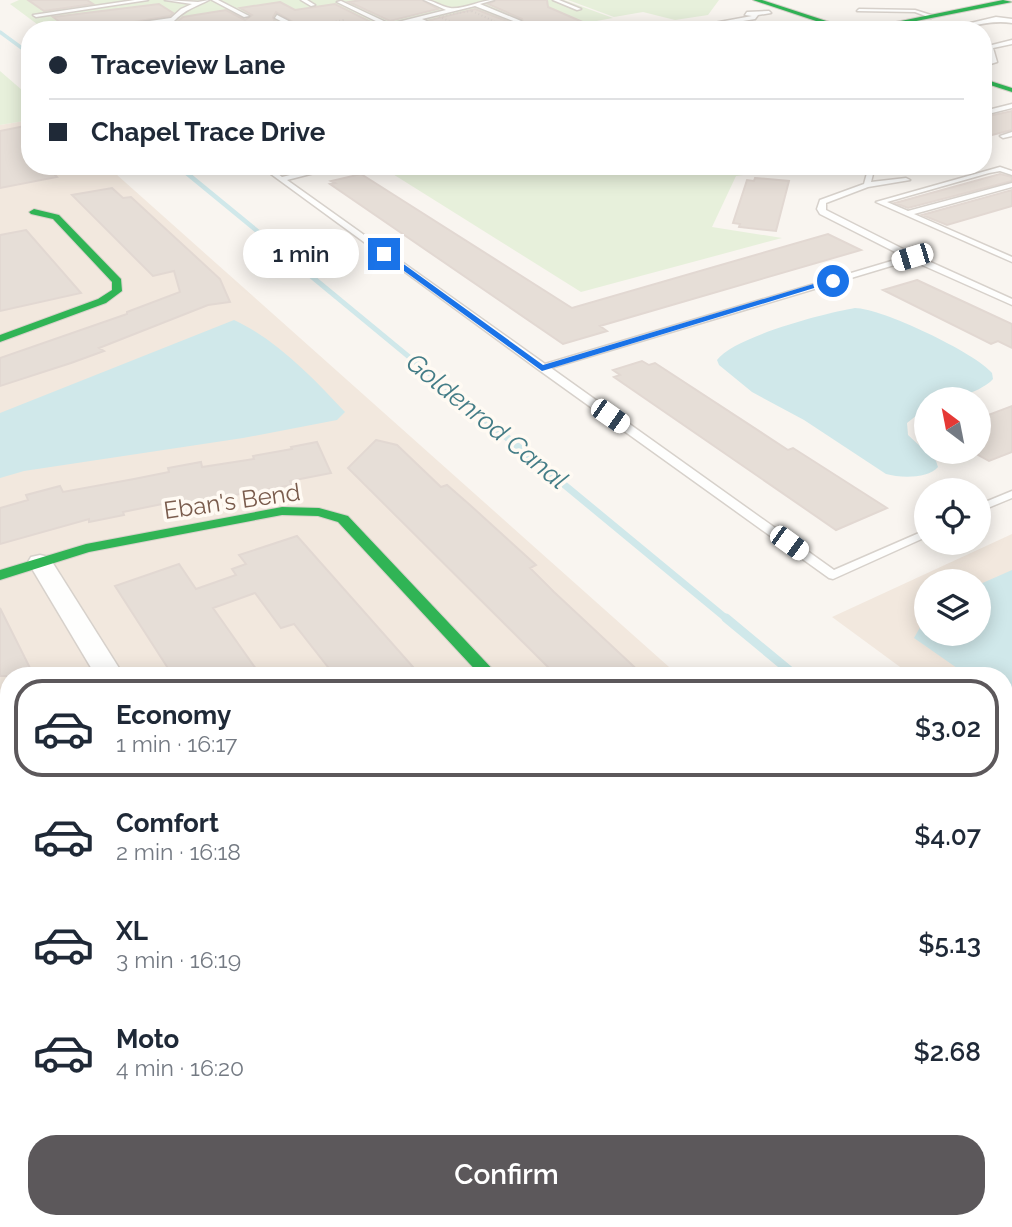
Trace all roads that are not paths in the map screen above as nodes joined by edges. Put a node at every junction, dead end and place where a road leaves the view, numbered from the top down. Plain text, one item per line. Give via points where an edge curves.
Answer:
1 (146, 0) edge
2 (167, 0) edge
3 (207, 0) edge
4 (214, 0) edge
5 (303, 0) edge
6 (426, 0) edge
7 (492, 0) edge
8 (555, 0) edge
9 (733, 0) edge
10 (1012, 0) edge
11 (339, 2) dead end
12 (198, 3) junction
13 (474, 4) junction
14 (313, 5) dead end
15 (579, 9) dead end
16 (760, 9) edge
17 (451, 10) junction
18 (859, 10) dead end
19 (948, 13) junction
20 (36, 15) dead end
21 (246, 16) dead end
22 (931, 16) junction
23 (277, 17) dead end
24 (173, 19) joint
25 (417, 19) junction
26 (1012, 20) edge
27 (158, 21) edge
28 (285, 21) edge
29 (379, 21) edge
30 (409, 21) edge
31 (422, 21) edge
32 (518, 21) dead end
33 (730, 21) edge
34 (797, 21) edge
35 (812, 21) edge
36 (906, 21) edge
37 (984, 21) joint
38 (992, 23) edge
39 (1012, 29) edge
40 (1012, 42) edge
41 (992, 45) edge
42 (992, 78) edge
43 (992, 80) edge
44 (1012, 80) edge
45 (1012, 90) edge
46 (1012, 106) edge
47 (992, 111) edge
48 (1012, 134) edge
49 (1003, 136) dead end
50 (992, 170) edge
51 (1012, 173) edge
52 (275, 175) edge
53 (298, 175) edge
54 (870, 175) edge
55 (974, 175) edge
56 (281, 179) junction
57 (906, 180) dead end
58 (867, 185) junction
59 (1012, 185) edge
60 (34, 212) dead end
61 (907, 214) junction
62 (912, 257) junction
63 (1012, 260) edge
64 (1012, 302) edge
65 (0, 339) edge
66 (542, 368) junction
67 (1012, 494) edge
68 (991, 503) edge
69 (914, 538) edge
70 (40, 562) junction
71 (0, 575) edge
72 (104, 667) edge
73 (482, 667) edge

1 - 20 lane
2 - 12 lane
3 - 12 lane
4 - 21 lane
5 - 14 lane
6 - 17 lane
7 - 13 lane
8 - 15 lane
9 - 16 street
10 - 19 street
11 - 29 lane
12 - 24 lane
13 - 17 lane
13 - 32 lane
16 - 33 lane via 755,17
16 - 34 street
16 - 35 street
17 - 25 lane
18 - 22 lane via 915,11
19 - 22 street
19 - 37 lane
22 - 36 street
23 - 28 lane
24 - 27 lane
25 - 30 lane
25 - 31 lane
26 - 37 lane
38 - 39 lane
40 - 41 lane
42 - 44 street
43 - 45 street
46 - 47 lane
48 - 49 lane
50 - 51 lane
52 - 56 lane
53 - 56 lane
54 - 58 lane
55 - 61 lane via 880,202
56 - 66 lane
57 - 58 lane
58 - 62 lane via 823,202 821,209
59 - 61 lane
60 - 65 street via 56,217 117,281 117,291 102,301
61 - 63 lane
62 - 64 lane
62 - 66 lane
66 - 69 lane via 833,575
67 - 68 lane
70 - 71 street, Eban's Bend
70 - 72 street
70 - 73 street, Eban's Bend via 86,548 282,511 319,512 342,519

